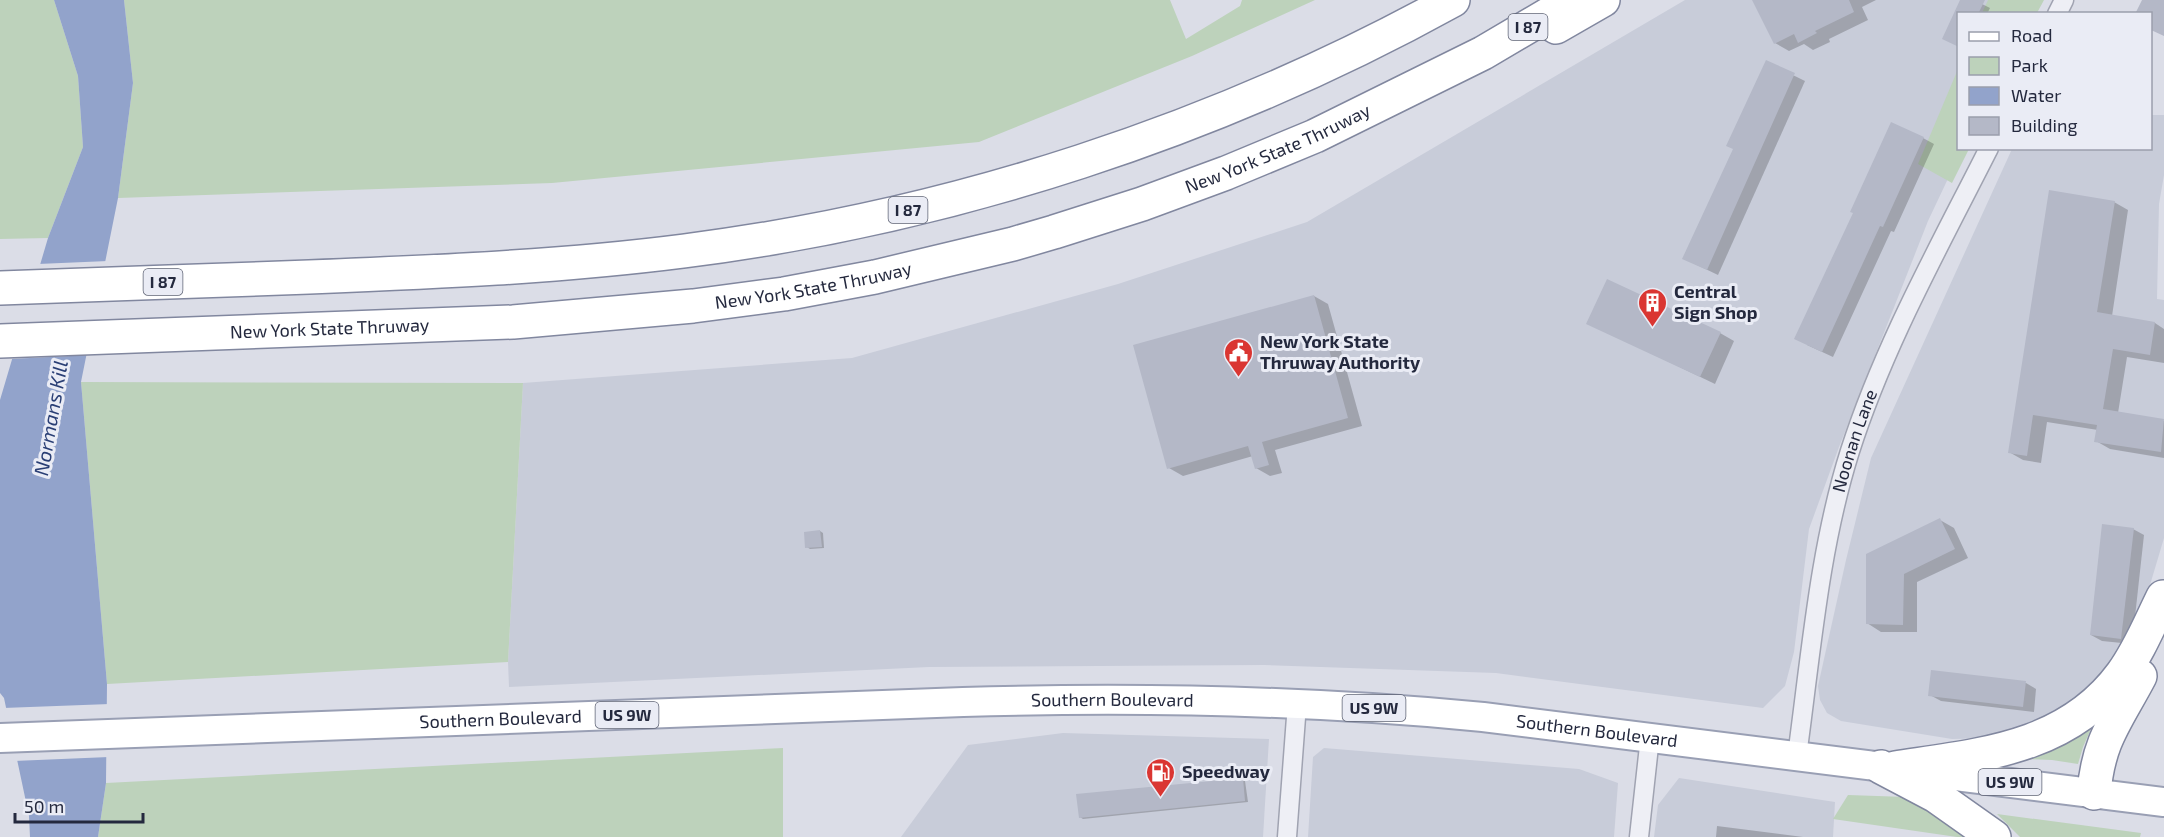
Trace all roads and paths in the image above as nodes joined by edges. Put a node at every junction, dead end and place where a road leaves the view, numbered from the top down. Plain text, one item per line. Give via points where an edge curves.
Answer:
1 (1454, 0) edge
2 (1573, 0) edge
3 (1603, 0) edge
4 (1484, 53) junction
5 (1988, 150) edge
6 (0, 288) edge
7 (0, 341) edge
8 (2163, 596) edge
9 (1297, 704) junction
10 (1650, 737) junction
11 (0, 738) edge
12 (1797, 756) junction
13 (1888, 767) junction
14 (2109, 795) junction
15 (2164, 802) edge
16 (1287, 837) edge
17 (1639, 837) edge
18 (1994, 837) edge

1 - 6 highway, I 87 via 1329,63 1203,117 1058,168 907,210 830,226 731,244 598,261 464,271
2 - 4 highway, New York State Thruway / I 87
3 - 4 highway via 1507,54
4 - 7 highway, New York State Thruway / I 87 via 1315,136 1185,189 1013,244 885,275 784,294 649,311 513,322
5 - 12 street, Noonan Lane via 1894,338 1850,451 1826,546
8 - 13 highway via 2122,674 2100,700 2069,724 2017,747
8 - 14 highway via 2153,646 2110,728 2097,763
9 - 10 main road, Southern Boulevard / US 9W via 1450,714
9 - 11 main road, Southern Boulevard / US 9W via 1017,700
9 - 16 street
10 - 12 main road, Southern Boulevard / US 9W
10 - 17 street
12 - 13 main road, Southern Boulevard / US 9W
13 - 14 main road, Southern Boulevard / US 9W
13 - 18 highway
14 - 15 main road, Southern Boulevard / US 9W

